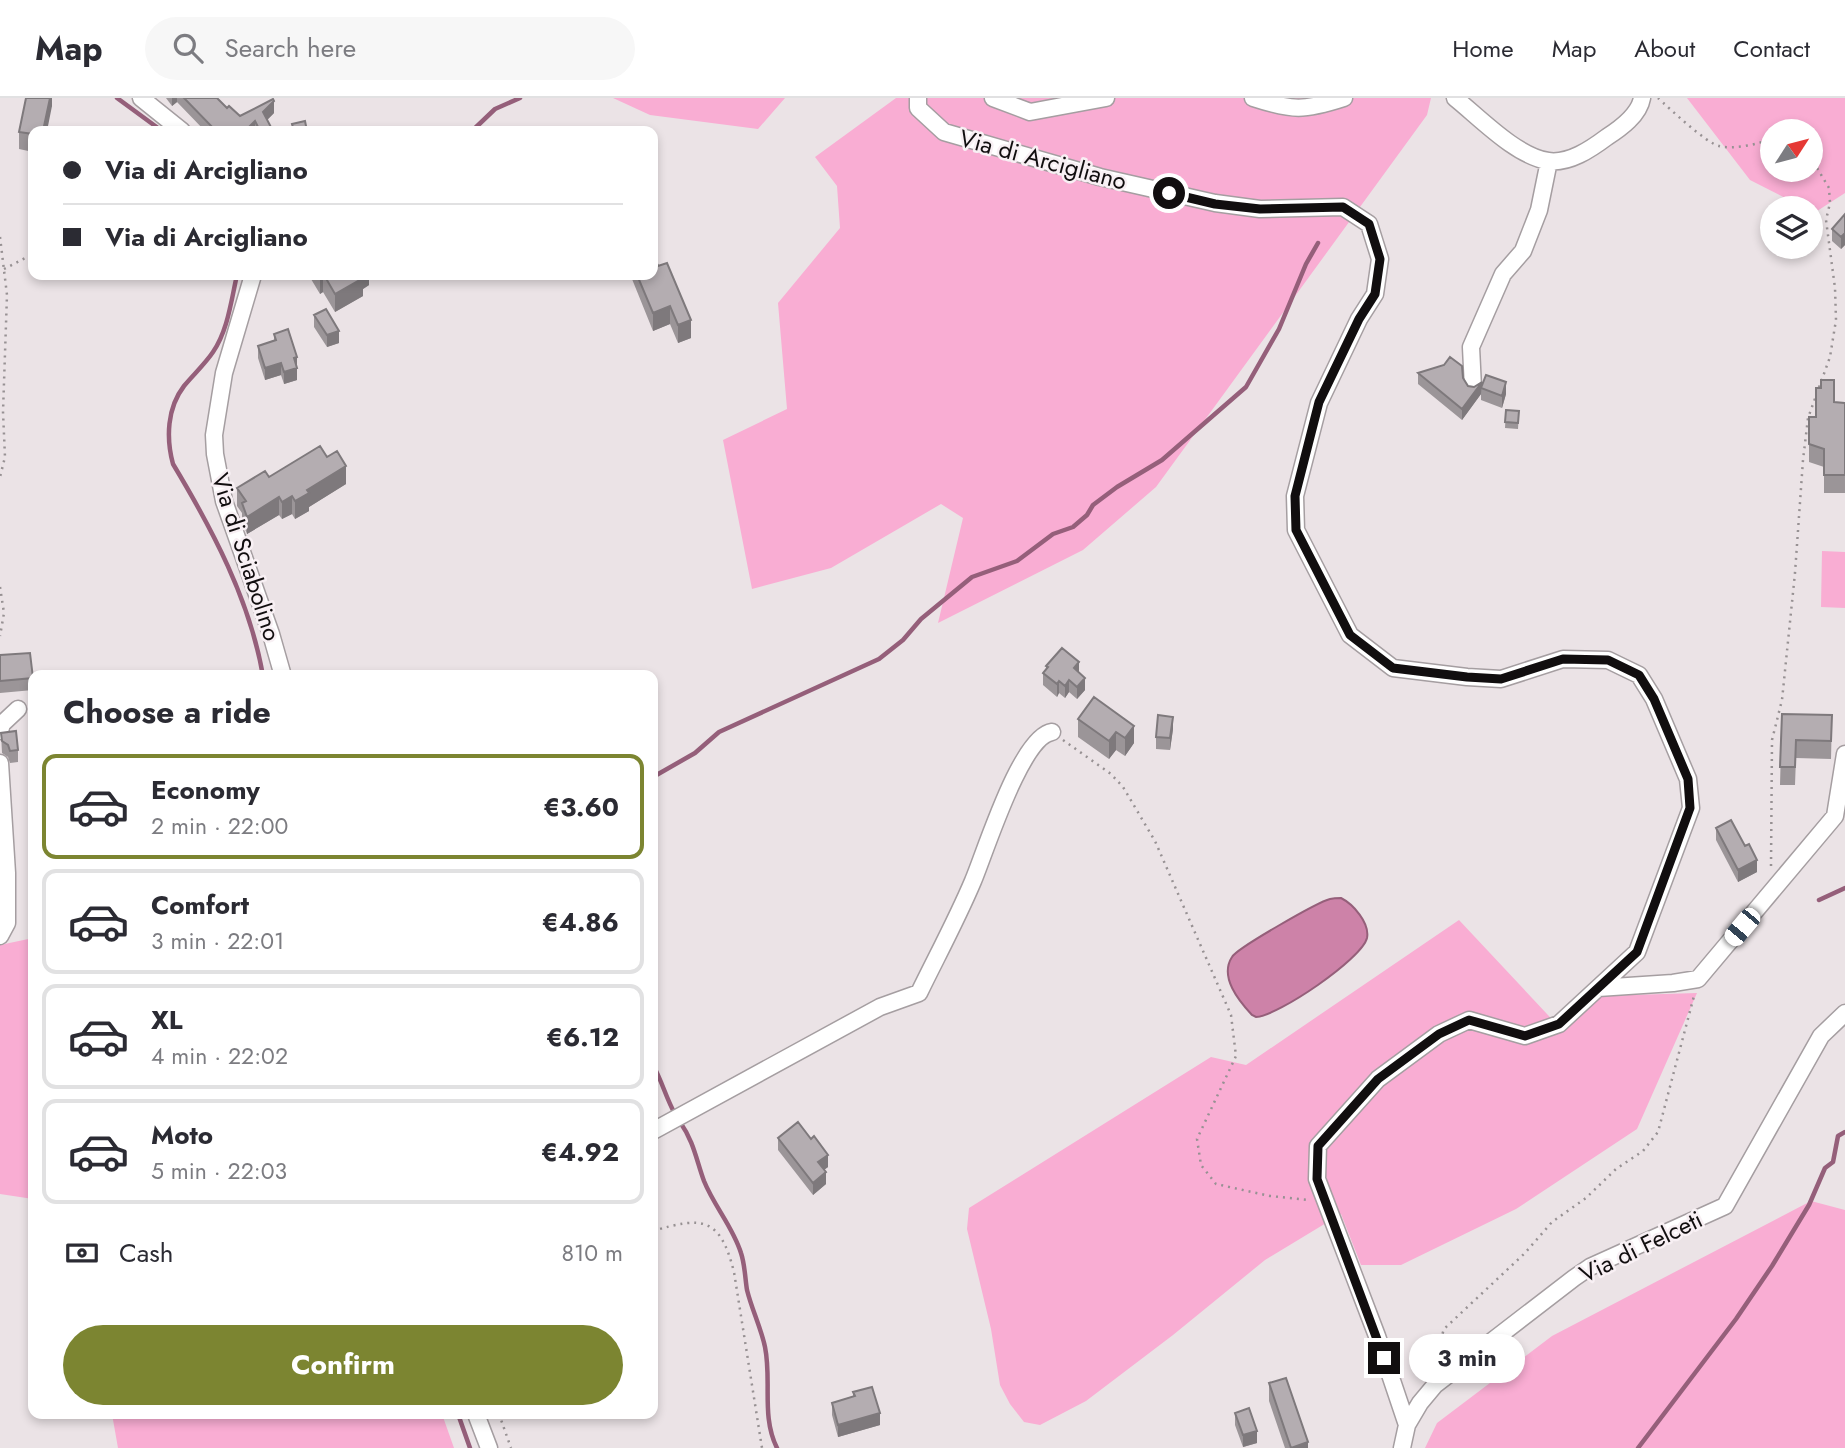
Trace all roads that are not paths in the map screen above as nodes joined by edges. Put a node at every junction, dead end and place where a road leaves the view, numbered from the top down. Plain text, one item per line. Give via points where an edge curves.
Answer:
1 (141, 98) edge
2 (918, 98) edge
3 (993, 98) edge
4 (1106, 98) edge
5 (1254, 98) edge
6 (1344, 98) edge
7 (1455, 98) edge
8 (1642, 98) edge
9 (176, 126) edge
10 (1549, 161) junction
11 (252, 280) edge
12 (1473, 388) edge
13 (281, 670) edge
14 (18, 709) dead end
15 (0, 731) edge
16 (1052, 732) road end
17 (1845, 754) edge
18 (0, 763) edge
19 (0, 936) edge
20 (1598, 988) junction
21 (1845, 1013) edge
22 (658, 1128) edge
23 (478, 1419) edge
24 (1408, 1425) junction
25 (489, 1448) edge
26 (1402, 1448) edge

1 - 9 street
2 - 20 street, Via di Arcigliano via 918,108 944,132 1100,177 1215,204 1260,209 1343,207 1369,224 1380,259 1375,294 1319,402 1295,496 1296,530 1350,635 1393,668 1501,679 1563,659 1608,660 1639,675 1688,779 1690,808 1637,952
3 - 4 street, Via di Arcigliano via 1030,112
5 - 6 street via 1287,108 1317,107
7 - 10 street via 1521,151
8 - 10 street via 1620,129 1587,151
10 - 12 street via 1539,210 1523,251 1503,274 1471,347
11 - 13 street, Via di Sciabolino via 224,373 215,454 224,501
14 - 15 street
16 - 22 street via 1042,736 1012,782 974,881 919,993 880,1007
17 - 20 street via 1835,816 1698,979
18 - 19 street via 7,923
20 - 24 street, Via di Arcigliano via 1559,1024 1525,1036 1469,1020 1439,1034 1378,1079 1318,1146 1317,1179
21 - 24 street, Via di Felceti via 1821,1035 1725,1206 1582,1273 1450,1372 1427,1394
23 - 25 street
24 - 26 street, Via di Felceti

